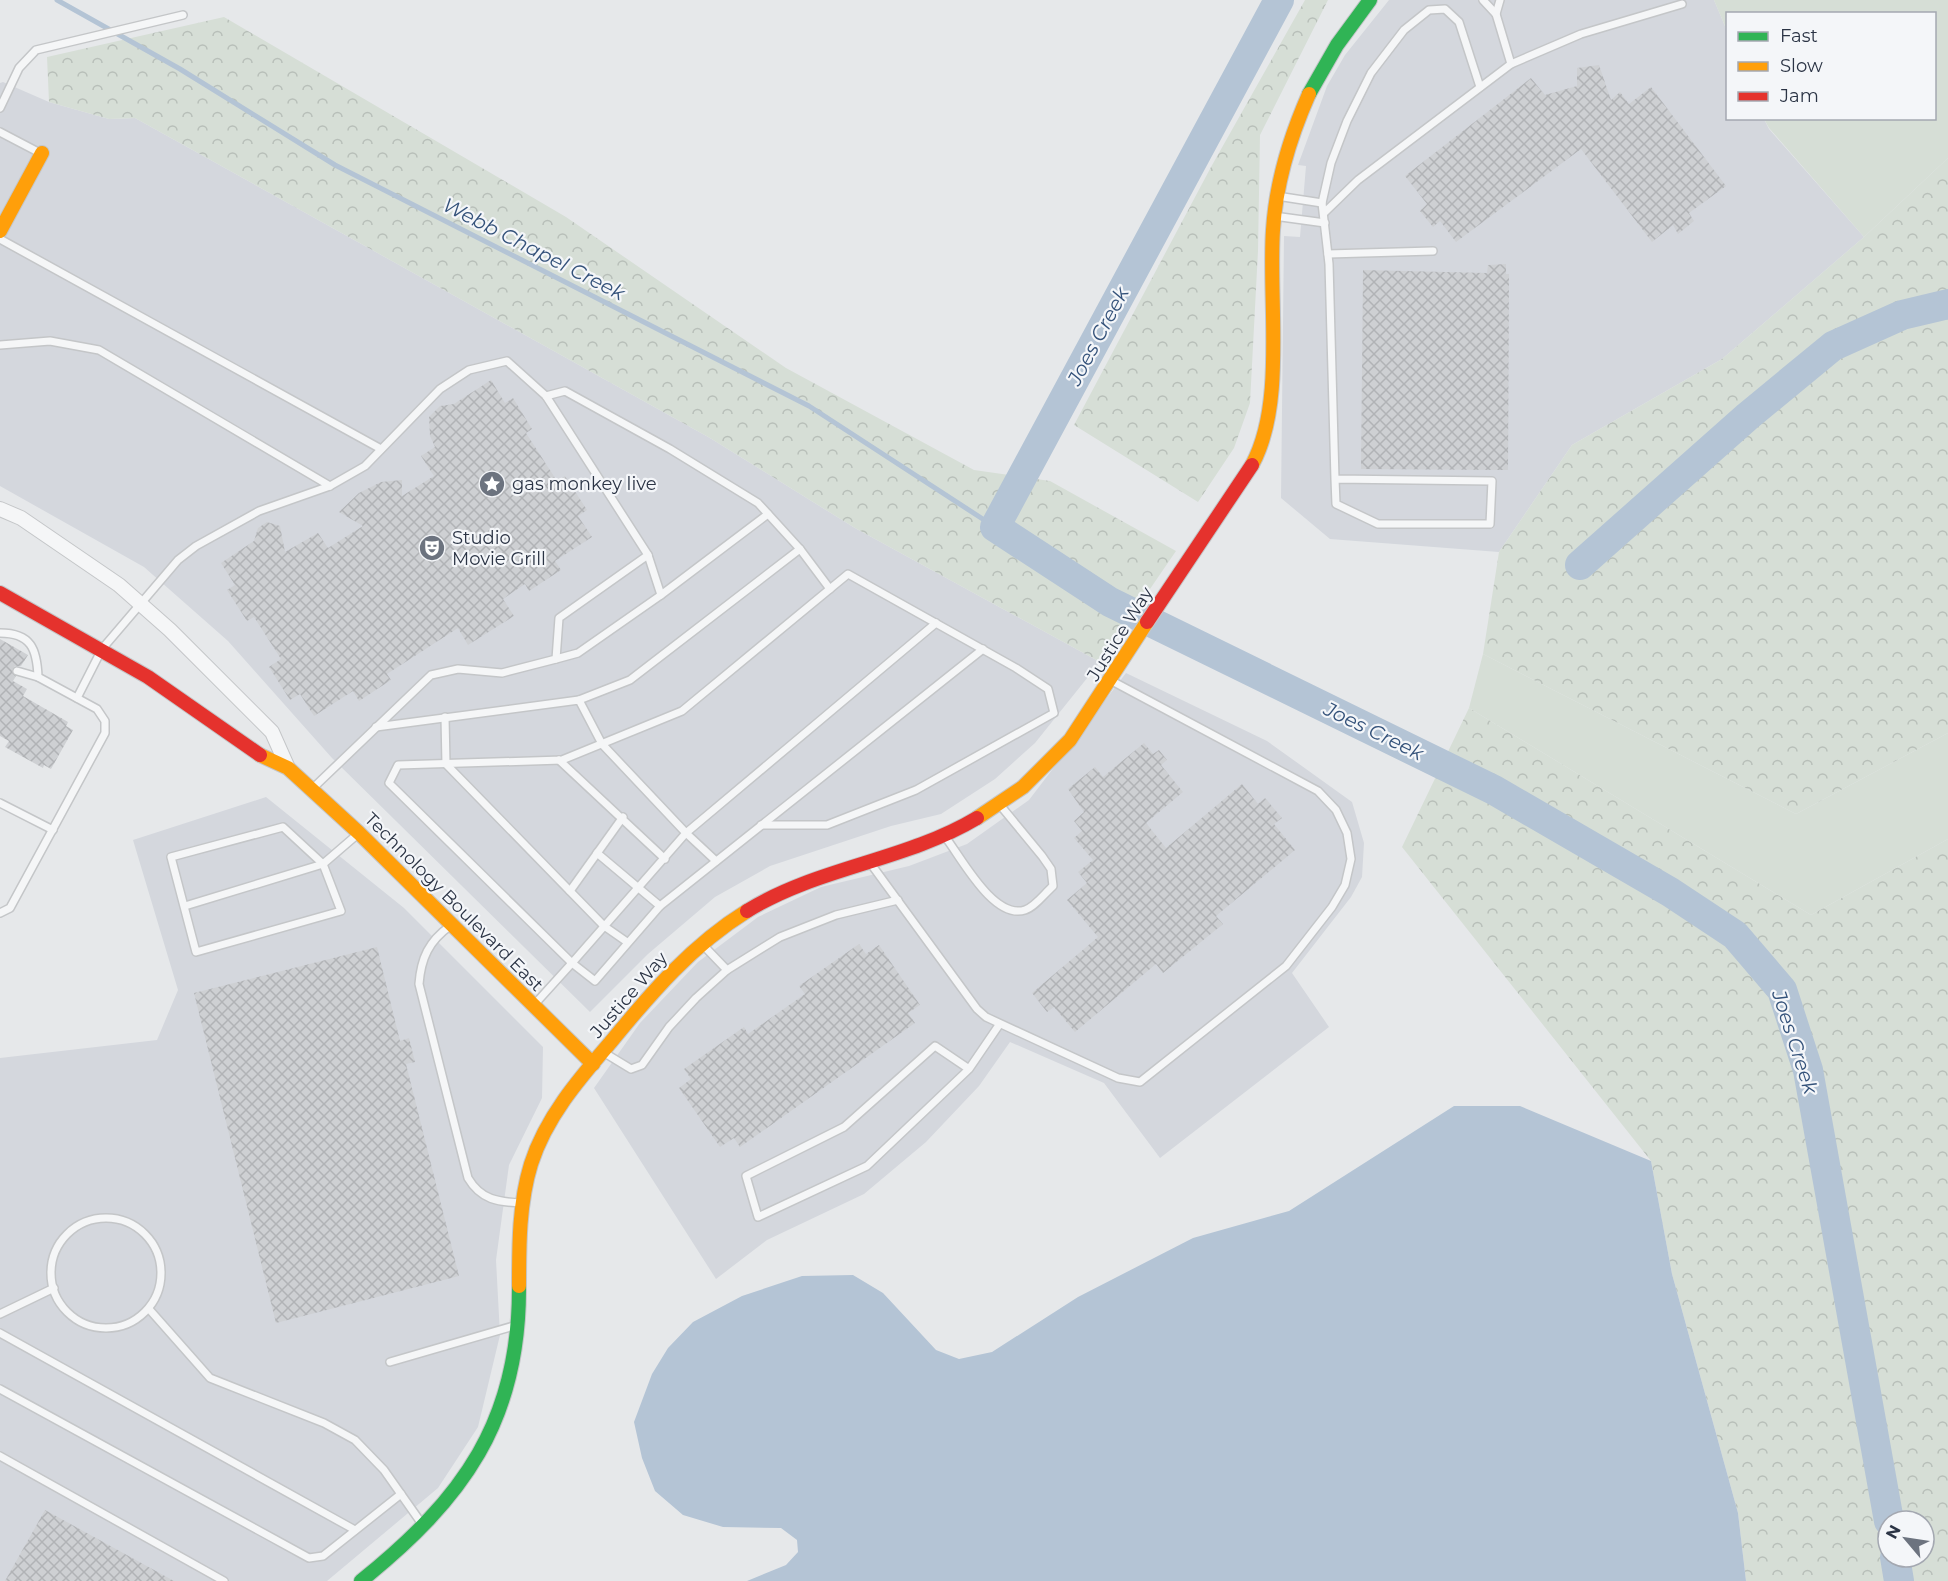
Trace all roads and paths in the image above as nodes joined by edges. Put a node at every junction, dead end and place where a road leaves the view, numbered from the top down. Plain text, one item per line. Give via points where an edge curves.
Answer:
1 (1370, 0) edge
2 (1483, 0) edge
3 (1500, 0) edge
4 (1682, 4) dead end
5 (1496, 14) junction
6 (183, 15) dead end
7 (1511, 64) junction
8 (1480, 87) junction
9 (0, 108) edge
10 (0, 132) edge
11 (42, 153) joint
12 (1276, 196) junction
13 (1322, 203) junction
14 (1324, 213) junction
15 (1274, 216) junction
16 (1325, 223) junction
17 (0, 231) edge
18 (0, 239) edge
19 (1433, 251) dead end
20 (1329, 254) junction
21 (0, 345) edge
22 (546, 396) junction
23 (381, 449) junction
24 (1335, 479) junction
25 (330, 486) junction
26 (0, 508) edge
27 (768, 514) junction
28 (800, 549) junction
29 (648, 555) junction
30 (830, 590) junction
31 (0, 593) edge
32 (660, 595) junction
33 (139, 603) junction
34 (936, 623) junction
35 (0, 633) edge
36 (102, 649) junction
37 (983, 649) junction
38 (556, 659) junction
39 (17, 671) dead end
40 (38, 677) junction
41 (1112, 681) junction
42 (77, 698) junction
43 (579, 700) junction
44 (445, 717) junction
45 (376, 727) junction
46 (602, 744) junction
47 (559, 760) junction
48 (446, 764) junction
49 (288, 768) junction
50 (312, 789) junction
51 (0, 802) edge
52 (999, 804) junction
53 (623, 817) junction
54 (761, 825) junction
55 (52, 830) junction
56 (686, 832) junction
57 (359, 833) junction
58 (945, 836) junction
59 (597, 853) junction
60 (665, 859) junction
61 (716, 861) junction
62 (871, 863) junction
63 (323, 864) junction
64 (638, 887) junction
65 (570, 891) junction
66 (898, 900) junction
67 (185, 906) junction
68 (660, 906) junction
69 (0, 913) edge
70 (452, 925) junction
71 (604, 926) junction
72 (627, 942) junction
73 (702, 943) junction
74 (572, 963) junction
75 (727, 970) junction
76 (534, 1005) junction
77 (999, 1025) junction
78 (603, 1052) junction
79 (593, 1064) junction
80 (969, 1069) junction
81 (522, 1203) junction
82 (54, 1287) junction
83 (148, 1309) junction
84 (0, 1314) edge
85 (519, 1324) junction
86 (0, 1333) edge
87 (390, 1362) dead end
88 (0, 1389) edge
89 (0, 1456) edge
90 (401, 1494) junction
91 (423, 1526) junction
92 (355, 1530) junction
93 (209, 1577) edge
94 (224, 1581) edge
95 (362, 1581) edge

1 - 12 street, Justice Way via 1336,44 1316,79 1298,121
2 - 5 lane
3 - 5 lane
4 - 7 lane via 1581,34
5 - 7 lane
6 - 9 lane via 36,50 19,68
7 - 8 lane
8 - 13 lane via 1459,22 1445,9 1429,9 1404,30 1371,73 1331,163
8 - 14 lane via 1358,180
10 - 11 lane
11 - 17 street
12 - 13 lane
12 - 15 street, Justice Way
13 - 14 lane
14 - 16 lane
15 - 16 lane
15 - 41 street, Justice Way via 1270,403 1266,428 1256,456
16 - 20 lane
18 - 23 lane
19 - 20 lane
20 - 24 lane
21 - 25 lane via 50,340 99,350
22 - 23 lane via 507,361 469,370 440,389
22 - 27 lane via 565,392 670,449 758,503
22 - 29 lane
23 - 25 lane via 365,466
24 - 24 lane via 1492,481 1490,524 1378,524 1336,504
25 - 33 lane via 259,511 196,546
26 - 33 street, Technology Boulevard East via 119,585
27 - 28 lane
27 - 32 lane
28 - 30 lane
28 - 43 lane via 630,680
29 - 32 lane
29 - 38 lane via 559,618
30 - 34 lane via 848,574
30 - 46 lane via 682,711
31 - 36 street, Technology Boulevard East
32 - 38 lane via 578,653
33 - 36 lane
33 - 49 street, Technology Boulevard East via 273,732
34 - 37 lane
34 - 56 lane
35 - 40 lane via 11,633 28,641 38,658
36 - 42 lane
36 - 49 street, Technology Boulevard East via 148,677 250,751
37 - 54 lane
37 - 54 lane via 1048,689 1054,713 916,790 827,825
38 - 45 lane via 502,673 458,669 431,675
39 - 40 lane
40 - 42 lane
41 - 52 street, Justice Way via 1064,749
41 - 77 lane via 1318,791 1336,810 1347,833 1351,859 1345,885 1286,966 1140,1082 1118,1078
42 - 55 lane via 97,709 105,721 105,733
43 - 44 lane
43 - 46 lane
44 - 45 lane
44 - 48 lane
45 - 50 lane
46 - 47 lane
46 - 56 lane
47 - 48 lane
47 - 53 lane
48 - 65 lane
48 - 74 lane via 398,765 388,783
49 - 50 street, Technology Boulevard East
50 - 57 street, Technology Boulevard East
51 - 55 lane
52 - 58 street, Justice Way
52 - 58 lane via 1051,869 1053,886 1027,910 1001,908
53 - 59 lane
53 - 60 lane
54 - 61 lane
55 - 69 lane via 10,908
56 - 60 lane
56 - 61 lane
57 - 63 lane
57 - 70 street, Technology Boulevard East
58 - 62 street, Justice Way
59 - 64 lane
59 - 65 lane
60 - 64 lane
61 - 68 lane
62 - 66 lane
62 - 73 street, Justice Way via 813,879 774,896 734,918
63 - 67 lane
63 - 67 lane via 283,827 171,857
63 - 67 lane via 341,911 196,952
64 - 68 lane
64 - 71 lane
65 - 71 lane
66 - 75 lane via 836,915 780,937
66 - 77 lane via 977,1009
68 - 72 lane
70 - 76 street, Technology Boulevard East
70 - 81 lane via 426,949 419,984 468,1178 490,1200
71 - 72 lane
71 - 74 lane
72 - 74 lane via 595,981
73 - 75 lane
73 - 78 street, Justice Way via 663,977
74 - 76 lane
75 - 78 lane via 669,1027 642,1065 631,1069
76 - 79 street, Technology Boulevard East
77 - 80 lane
78 - 79 street, Justice Way
79 - 81 street, Justice Way via 556,1112 532,1161
80 - 80 lane via 867,1166 758,1217 746,1176 844,1127 934,1046
81 - 85 street, Justice Way via 518,1238
82 - 83 lane via 57,1299 70,1316 89,1326 111,1329 132,1323
82 - 83 lane via 53,1256 64,1237 81,1223 102,1217 123,1220 142,1230 156,1247 162,1268 159,1290
82 - 84 lane
83 - 90 lane via 210,1378 324,1423 355,1440
85 - 87 lane
85 - 91 street, Justice Way via 505,1398 489,1437 466,1480
86 - 92 lane
88 - 92 lane via 309,1558 323,1556
89 - 93 lane
90 - 91 lane
90 - 92 lane
91 - 95 street, Justice Way
93 - 94 lane

